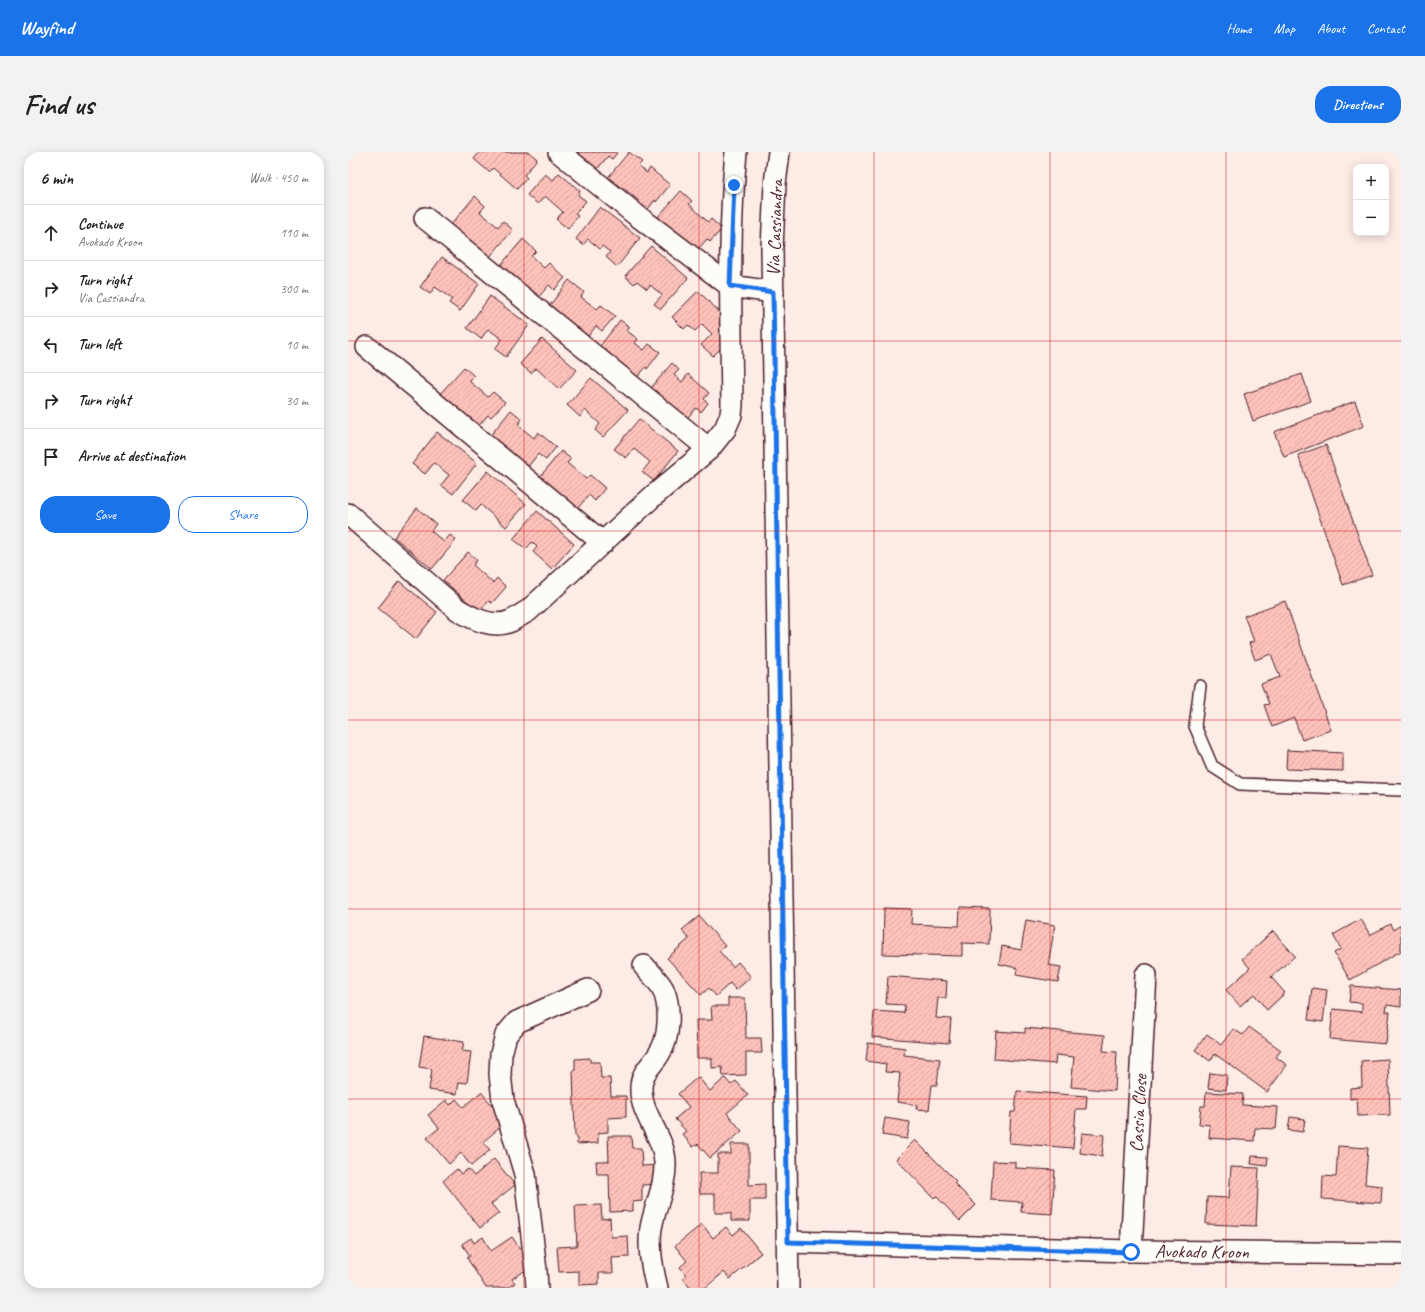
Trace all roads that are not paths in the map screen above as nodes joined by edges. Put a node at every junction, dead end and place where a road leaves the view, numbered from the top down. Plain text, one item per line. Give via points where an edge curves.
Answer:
1 (559, 152) edge
2 (736, 152) edge
3 (779, 152) edge
4 (425, 218) dead end
5 (730, 286) junction
6 (773, 292) junction
7 (367, 347) dead end
8 (709, 449) junction
9 (348, 514) edge
10 (603, 543) junction
11 (1200, 686) dead end
12 (1401, 790) edge
13 (644, 966) dead end
14 (1146, 975) dead end
15 (588, 990) dead end
16 (788, 1242) junction
17 (1131, 1252) junction
18 (1401, 1254) edge
19 (537, 1288) edge
20 (657, 1288) edge
21 (788, 1288) edge

1 - 5 street
2 - 5 street
3 - 6 street, Via Cassiandra via 772,248
4 - 8 street
5 - 6 street
5 - 8 street via 732,410 725,430
6 - 16 street, Via Cassiandra
7 - 10 street
8 - 10 street
9 - 10 street via 458,609 471,618 498,624 511,621 528,611
11 - 12 lane via 1195,726 1212,766 1240,784
13 - 20 street via 662,989 667,1005 668,1029 666,1043 643,1074 641,1087 642,1102 665,1162 664,1180 651,1228 652,1267
14 - 17 street, Cassia Close
15 - 19 street via 517,1022 506,1035 500,1054 503,1100 525,1174
16 - 17 street, Avokado Kroon
16 - 21 street, Via Cassiandra
17 - 18 street, Avokado Kroon

